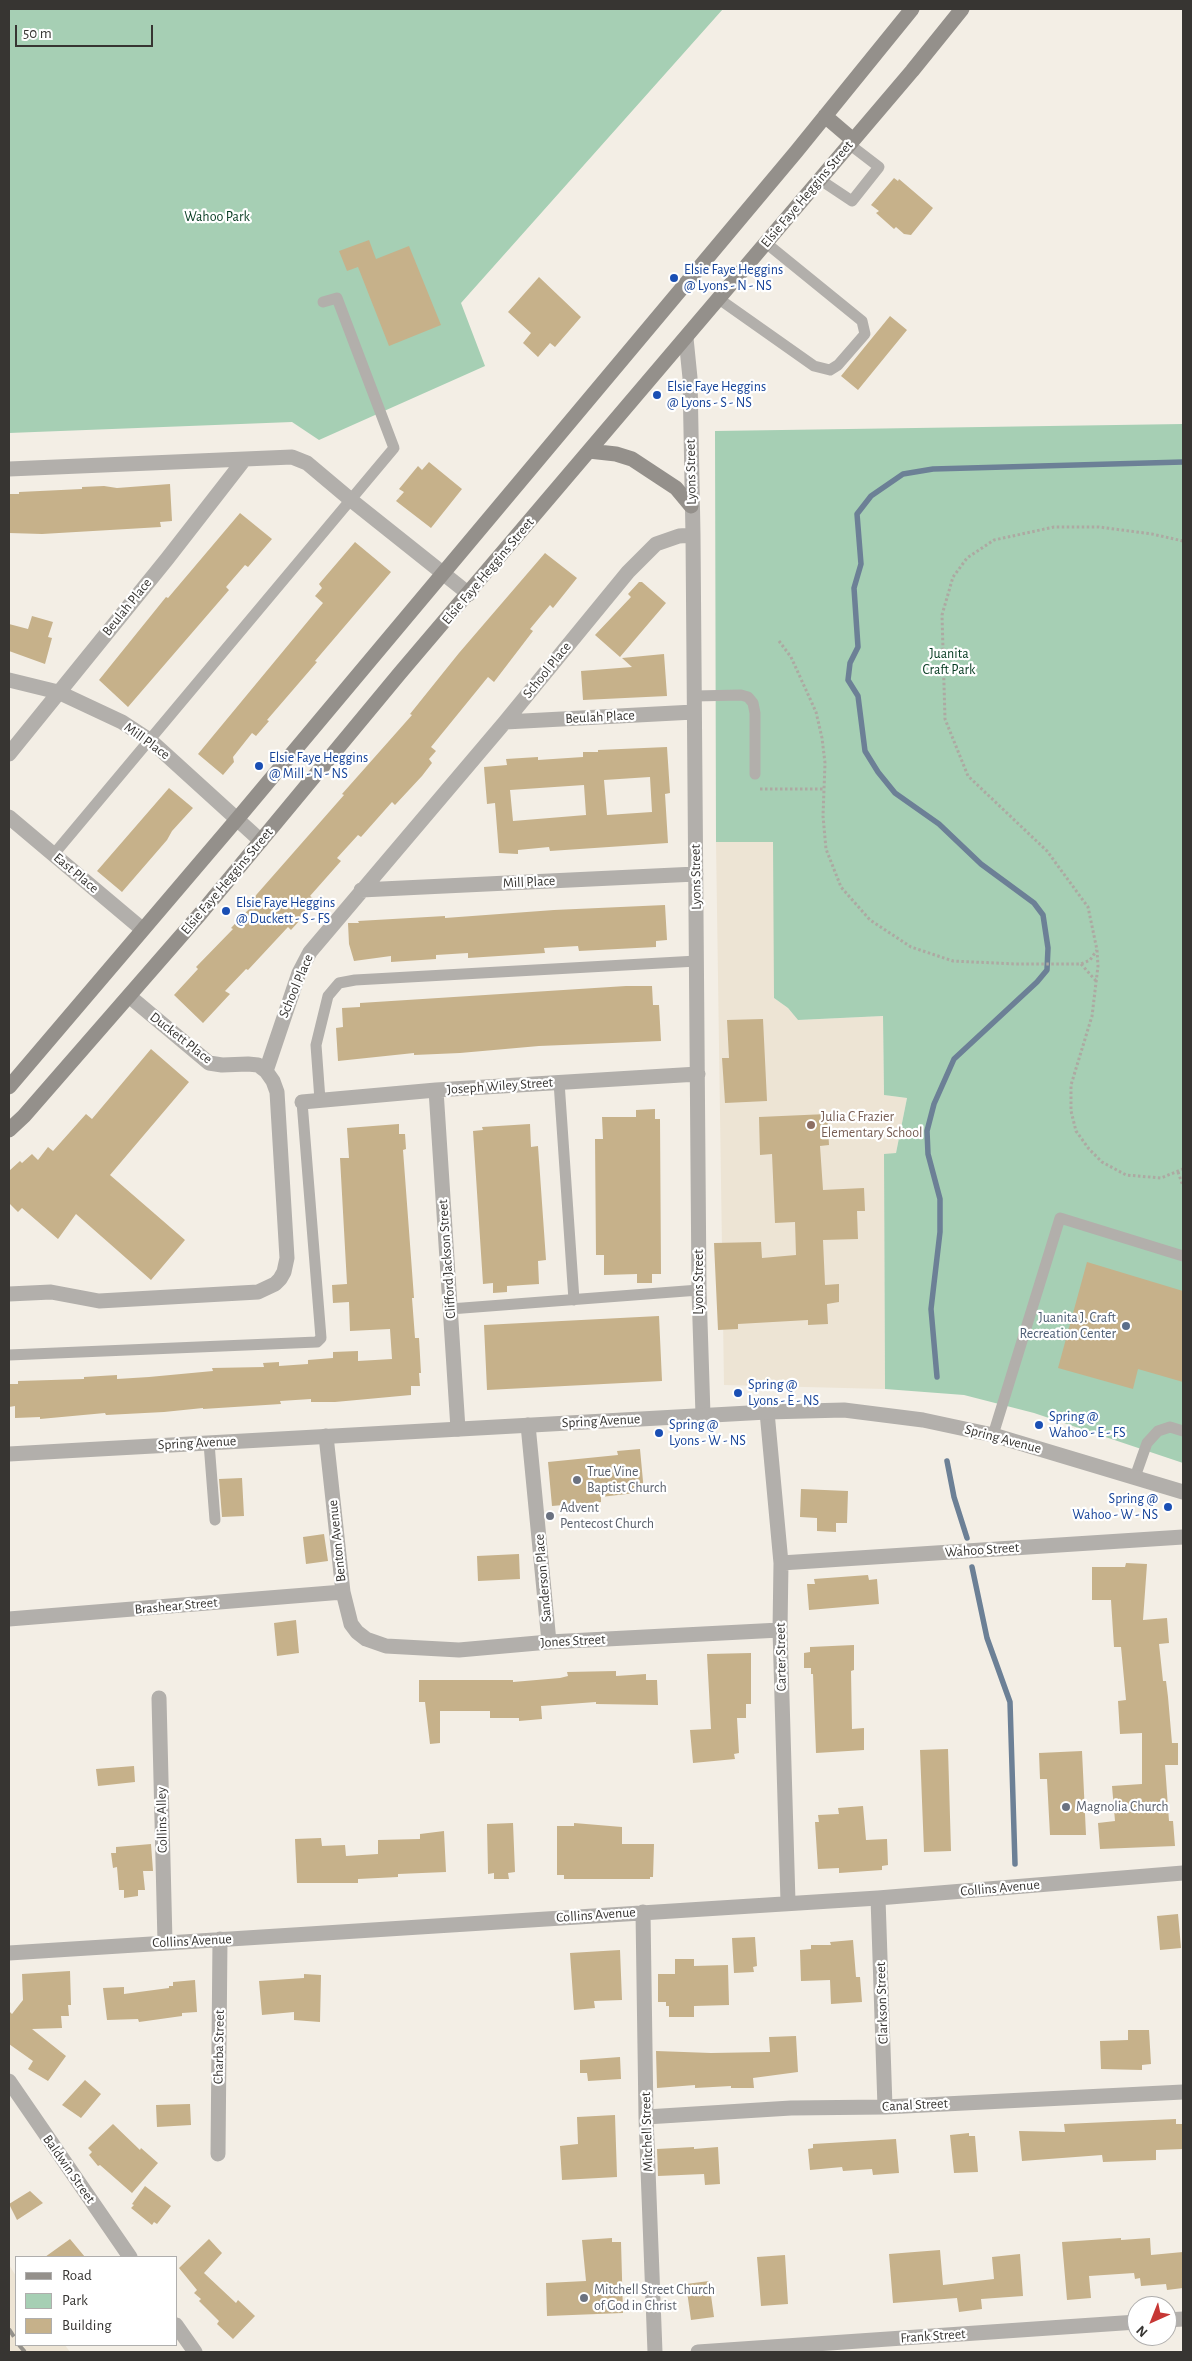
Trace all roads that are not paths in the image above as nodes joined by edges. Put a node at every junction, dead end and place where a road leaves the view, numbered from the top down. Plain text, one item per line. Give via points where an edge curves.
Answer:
1 (912, 9) edge
2 (962, 9) edge
3 (825, 116) junction
4 (851, 142) junction
5 (819, 179) junction
6 (766, 243) junction
7 (719, 299) junction
8 (323, 302) dead end
9 (686, 338) junction
10 (589, 452) junction
11 (244, 460) junction
12 (9, 469) edge
13 (351, 500) junction
14 (692, 506) junction
15 (693, 535) junction
16 (443, 573) junction
17 (468, 594) junction
18 (9, 680) edge
19 (58, 692) junction
20 (694, 696) junction
21 (694, 712) junction
22 (505, 722) junction
23 (151, 741) junction
24 (9, 754) edge
25 (755, 774) dead end
26 (9, 817) edge
27 (238, 818) junction
28 (261, 841) junction
29 (54, 854) junction
30 (696, 874) junction
31 (361, 890) junction
32 (142, 929) junction
33 (697, 961) junction
34 (129, 996) junction
35 (266, 1071) junction
36 (698, 1074) junction
37 (559, 1082) junction
38 (9, 1086) edge
39 (436, 1090) junction
40 (320, 1100) junction
41 (302, 1102) joint
42 (9, 1130) edge
43 (1183, 1256) edge
44 (699, 1290) junction
45 (9, 1294) edge
46 (574, 1300) junction
47 (450, 1309) junction
48 (9, 1355) edge
49 (767, 1412) junction
50 (703, 1415) junction
51 (528, 1425) junction
52 (458, 1429) junction
53 (1183, 1430) edge
54 (993, 1435) junction
55 (326, 1436) junction
56 (209, 1442) junction
57 (9, 1454) edge
58 (1135, 1477) junction
59 (1183, 1492) edge
60 (215, 1520) dead end
61 (1183, 1537) edge
62 (781, 1563) junction
63 (343, 1592) junction
64 (9, 1619) edge
65 (780, 1630) junction
66 (366, 1639) joint
67 (549, 1642) junction
68 (159, 1698) dead end
69 (1183, 1874) edge
70 (878, 1898) junction
71 (788, 1902) junction
72 (643, 1912) junction
73 (220, 1940) junction
74 (165, 1942) junction
75 (9, 1953) edge
76 (9, 2081) edge
77 (1183, 2092) edge
78 (885, 2107) junction
79 (646, 2117) junction
80 (218, 2154) dead end
81 (129, 2256) edge
82 (1127, 2323) edge
83 (178, 2328) edge
84 (195, 2352) edge
85 (655, 2352) edge
86 (698, 2352) edge

1 - 3 main road
2 - 4 main road, Elsie Faye Heggins Street
3 - 4 main road
3 - 16 main road
4 - 5 main road, Elsie Faye Heggins Street
4 - 5 lane via 879,167 852,201
5 - 6 main road, Elsie Faye Heggins Street
6 - 7 main road, Elsie Faye Heggins Street
6 - 7 lane via 862,321 865,334 830,370 814,366
7 - 9 main road, Elsie Faye Heggins Street
8 - 13 lane via 337,298 394,448
9 - 10 main road, Elsie Faye Heggins Street
9 - 14 street, Lyons Street via 690,378
10 - 14 main road via 632,459 676,488
10 - 17 main road, Elsie Faye Heggins Street
11 - 12 street
11 - 13 street via 292,456 308,463
11 - 19 street, Beulah Place
13 - 16 street
13 - 23 lane
14 - 15 street, Lyons Street
15 - 20 street, Lyons Street
15 - 22 street, School Place via 656,544 628,572
16 - 17 street
16 - 27 main road
17 - 28 main road, Elsie Faye Heggins Street
18 - 19 street, Mill Place
19 - 23 street, Mill Place via 122,722
19 - 24 street, Beulah Place
20 - 21 street, Lyons Street
20 - 25 lane via 741,695 753,702
21 - 22 street, Beulah Place
21 - 30 street, Lyons Street
22 - 31 street, School Place
23 - 27 street, Mill Place
23 - 29 lane
26 - 29 street, East Place
27 - 28 street, Mill Place
27 - 32 main road
28 - 34 main road, Elsie Faye Heggins Street
29 - 32 street, East Place
30 - 31 street, Mill Place
30 - 33 street, Lyons Street
31 - 35 street, School Place via 310,952 299,973
32 - 38 main road
33 - 36 street, Lyons Street
33 - 40 lane via 339,983 328,996 316,1045
34 - 35 street, Duckett Place via 210,1063 258,1065
34 - 42 main road, Elsie Faye Heggins Street
35 - 45 street via 277,1092 287,1258 284,1272 275,1284 258,1292 99,1301 50,1292
36 - 37 street, Joseph Wiley Street
36 - 44 street, Lyons Street
37 - 39 street, Joseph Wiley Street
37 - 46 lane
39 - 40 street, Joseph Wiley Street
39 - 47 street, Clifford Jackson Street
40 - 41 street, Joseph Wiley Street
41 - 48 lane via 321,1338 317,1342
43 - 54 lane via 1060,1218
44 - 46 lane
44 - 50 street, Lyons Street
46 - 47 lane
47 - 52 street, Clifford Jackson Street
49 - 50 street, Spring Avenue
49 - 54 street, Spring Avenue via 844,1410 923,1420
49 - 62 street, Carter Street
50 - 51 street, Spring Avenue
51 - 52 street, Spring Avenue
51 - 67 street, Sanderson Place
52 - 55 street, Spring Avenue
53 - 58 lane via 1170,1427 1158,1431 1147,1442
54 - 58 street, Spring Avenue
55 - 56 street, Spring Avenue
55 - 63 street, Benton Avenue
56 - 57 street, Spring Avenue
56 - 60 lane
58 - 59 street, Spring Avenue
61 - 62 street, Wahoo Street
62 - 65 street, Carter Street
63 - 64 street, Brashear Street
63 - 66 street, Benton Avenue via 351,1624
65 - 67 street, Jones Street
65 - 71 street, Carter Street
66 - 67 street, Jones Street via 386,1646 459,1650
68 - 74 street, Collins Alley
69 - 70 street, Collins Avenue
70 - 71 street, Collins Avenue
70 - 78 street, Clarkson Street
71 - 72 street, Collins Avenue
72 - 73 street, Collins Avenue
72 - 79 street, Mitchell Street
73 - 74 street, Collins Avenue
73 - 80 street, Charba Street
74 - 75 street, Collins Avenue
76 - 81 street, Baldwin Street
77 - 78 street, Canal Street
78 - 79 street, Canal Street via 791,2108
79 - 85 street, Mitchell Street
82 - 86 street, Frank Street
83 - 84 street

